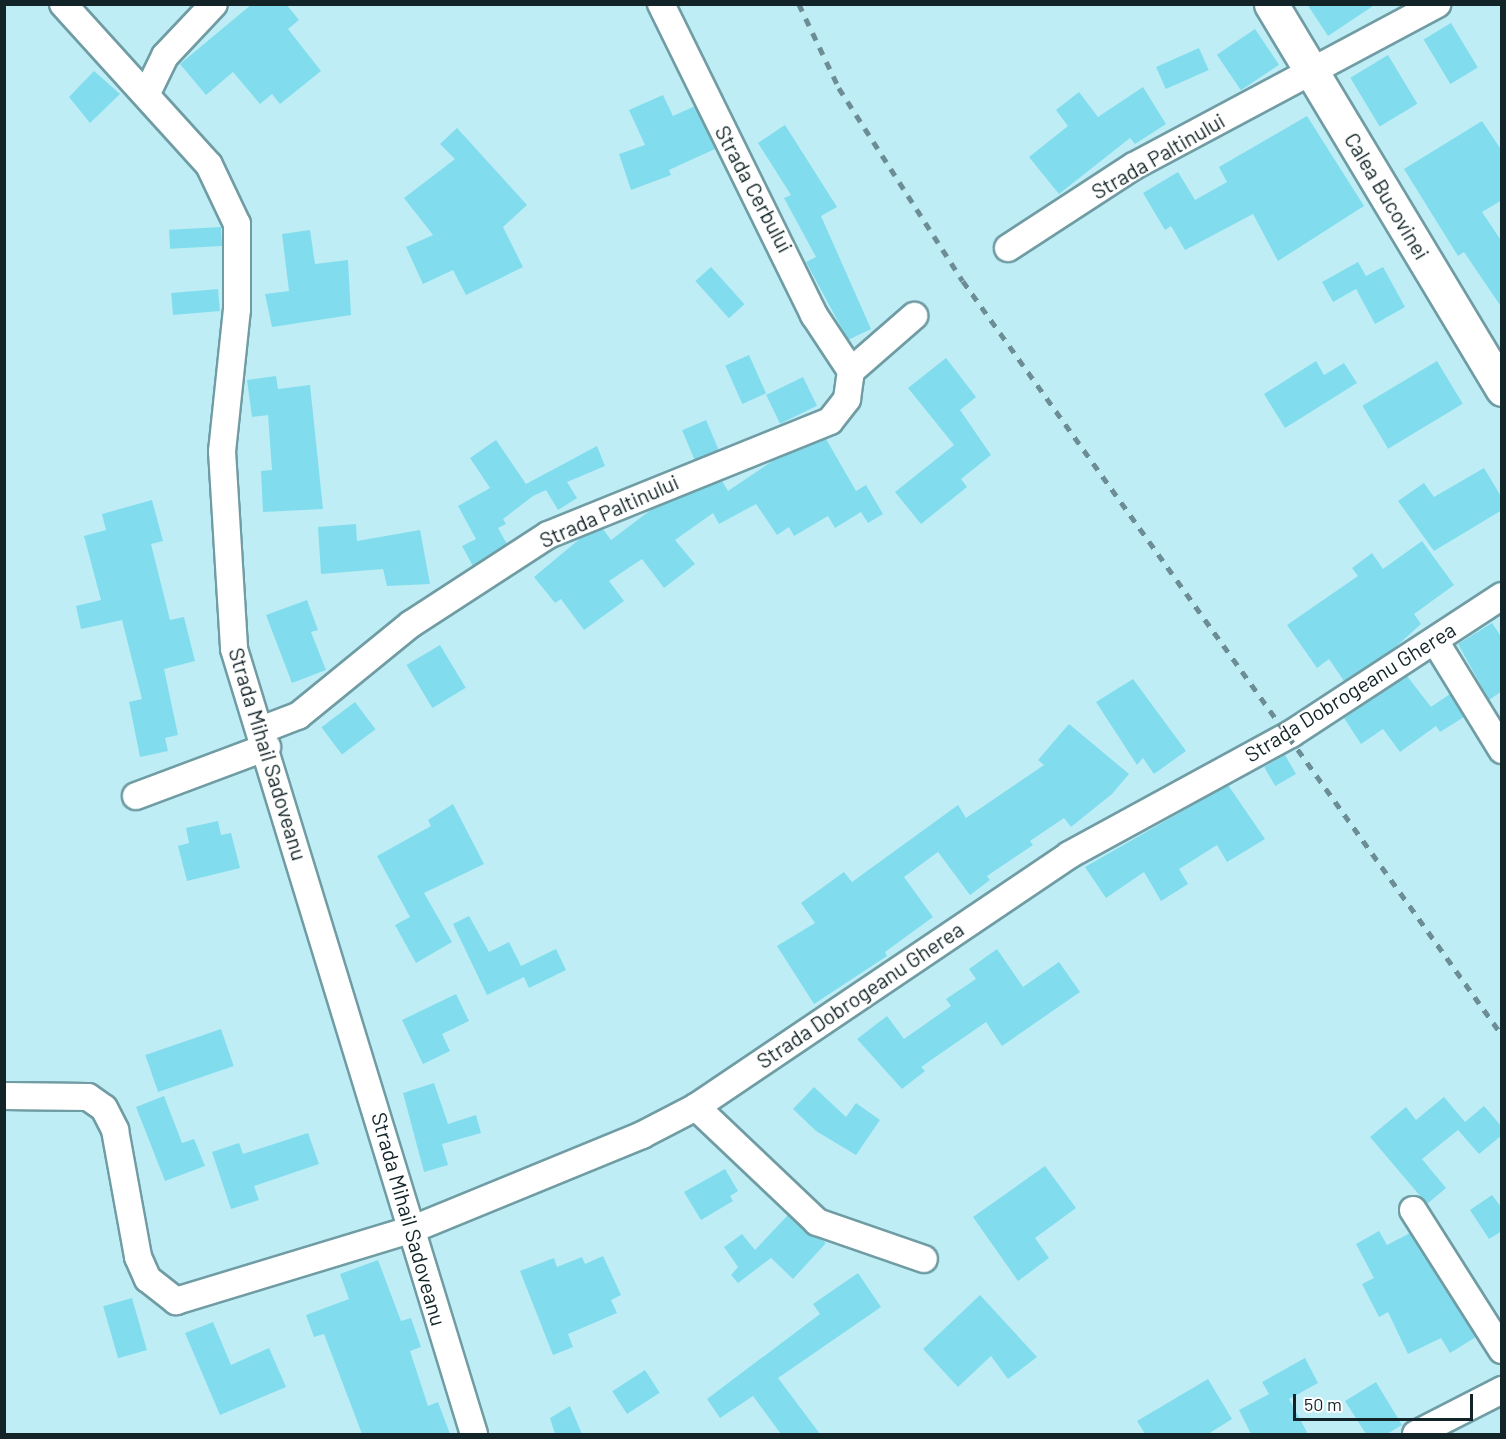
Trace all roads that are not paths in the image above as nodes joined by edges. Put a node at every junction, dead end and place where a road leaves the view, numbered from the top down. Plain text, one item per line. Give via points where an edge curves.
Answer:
1 (63, 4) edge
2 (214, 4) edge
3 (662, 4) edge
4 (1271, 4) edge
5 (1437, 4) edge
6 (1314, 75) junction
7 (147, 93) junction
8 (1008, 248) dead end
9 (914, 316) dead end
10 (851, 371) junction
11 (1502, 389) edge
12 (1502, 596) edge
13 (1435, 641) junction
14 (264, 739) junction
15 (1502, 750) edge
16 (136, 796) dead end
17 (4, 1096) edge
18 (696, 1107) junction
19 (1413, 1210) dead end
20 (412, 1229) junction
21 (924, 1259) dead end
22 (1502, 1350) edge
23 (1502, 1390) edge
24 (474, 1434) edge
25 (1416, 1434) edge

1 - 7 street, Strada Mihail Sadoveanu
2 - 7 street via 165,56
3 - 10 street, Strada Cerbului via 814,315
4 - 6 highway, Calea Bucovinei
5 - 6 street, Strada Paltinului
6 - 8 street, Strada Paltinului via 1134,166
6 - 11 highway, Calea Bucovinei
7 - 14 street, Strada Mihail Sadoveanu via 209,165 237,224 237,309 222,451 225,545 234,648
9 - 10 street
10 - 14 street, Strada Paltinului via 847,399 830,421 548,535 411,624
12 - 13 street, Strada Dobrogeanu Gherea
13 - 15 street
13 - 18 street, Strada Dobrogeanu Gherea via 1291,734 1069,855
14 - 16 street, Strada Paltinului
14 - 20 street, Strada Mihail Sadoveanu
17 - 20 street, Strada Dobrogeanu Gherea via 88,1097 104,1108 115,1130 138,1257 148,1279 176,1300
18 - 20 street, Strada Dobrogeanu Gherea via 642,1135
18 - 21 street via 817,1222
19 - 22 street
20 - 24 street, Strada Mihail Sadoveanu
23 - 25 street

